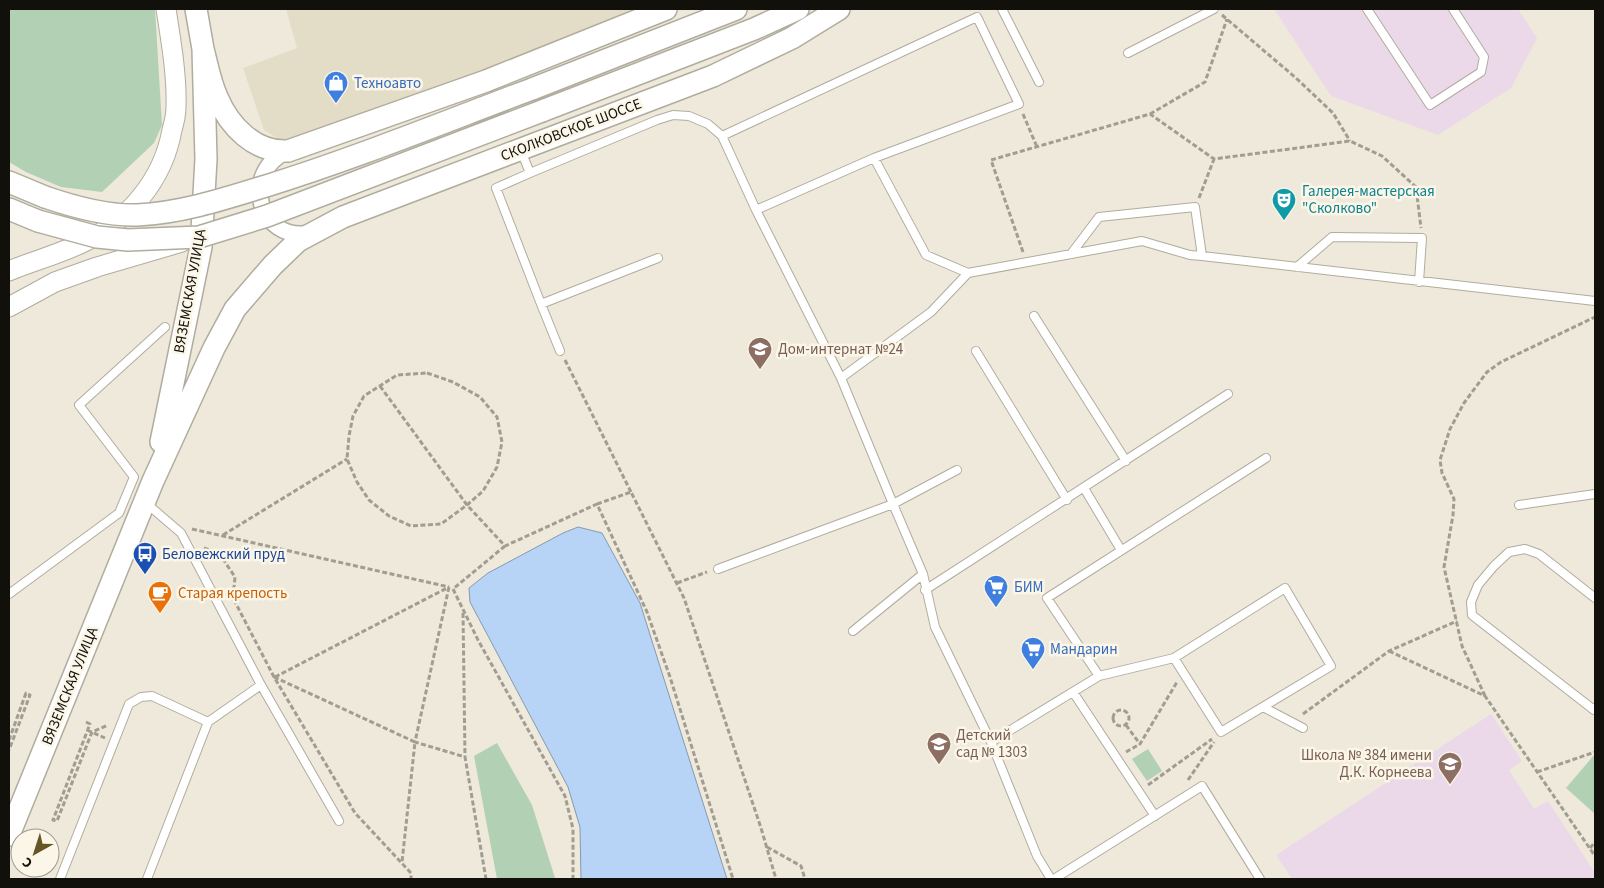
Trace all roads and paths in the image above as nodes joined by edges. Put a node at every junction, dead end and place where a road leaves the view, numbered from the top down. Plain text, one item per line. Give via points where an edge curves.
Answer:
1 (166, 9) edge
2 (196, 9) edge
3 (666, 9) edge
4 (736, 9) edge
5 (798, 9) edge
6 (839, 9) edge
7 (1002, 9) edge
8 (1214, 9) edge
9 (1367, 9) edge
10 (1453, 9) edge
11 (203, 48) junction
12 (1128, 53) dead end
13 (1039, 82) dead end
14 (1019, 104) junction
15 (1150, 114) junction
16 (722, 136) junction
17 (1350, 141) junction
18 (1037, 147) junction
19 (520, 149) junction
20 (288, 152) junction
21 (874, 158) junction
22 (1214, 160) junction
23 (530, 173) junction
24 (9, 182) edge
25 (1195, 207) junction
26 (9, 209) edge
27 (756, 210) junction
28 (199, 237) junction
29 (306, 237) junction
30 (1422, 238) junction
31 (1071, 254) junction
32 (1202, 256) junction
33 (658, 258) dead end
34 (1026, 262) junction
35 (1297, 268) junction
36 (9, 271) edge
37 (968, 273) junction
38 (1419, 282) junction
39 (1595, 301) edge
40 (541, 304) junction
41 (9, 307) edge
42 (1034, 316) dead end
43 (1595, 317) edge
44 (165, 327) dead end
45 (560, 351) joint
46 (976, 351) dead end
47 (841, 378) junction
48 (380, 386) junction
49 (1228, 394) dead end
50 (1266, 458) dead end
51 (347, 459) junction
52 (1126, 461) junction
53 (957, 470) dead end
54 (153, 481) junction
55 (1084, 488) junction
56 (631, 492) junction
57 (1595, 494) edge
58 (1067, 500) junction
59 (145, 502) junction
60 (597, 504) junction
61 (893, 504) junction
62 (468, 505) junction
63 (1519, 505) dead end
64 (169, 524) junction
65 (192, 529) junction
66 (196, 536) dead end
67 (222, 536) junction
68 (201, 542) dead end
69 (505, 546) junction
70 (1121, 550) junction
71 (718, 568) joint
72 (923, 574) junction
73 (677, 583) junction
74 (451, 588) junction
75 (926, 590) junction
76 (9, 594) edge
77 (1595, 598) edge
78 (463, 610) junction
79 (1472, 615) junction
80 (1457, 622) junction
81 (853, 631) dead end
82 (1389, 651) junction
83 (1174, 658) junction
84 (1183, 672) junction
85 (1099, 676) junction
86 (274, 677) junction
87 (261, 685) junction
88 (1073, 692) junction
89 (1485, 696) junction
90 (1263, 707) junction
91 (1595, 708) edge
92 (86, 722) dead end
93 (208, 722) junction
94 (1292, 722) junction
95 (1126, 725) junction
96 (1303, 728) dead end
97 (87, 730) junction
98 (1221, 732) junction
99 (9, 740) edge
100 (415, 742) junction
101 (991, 742) junction
102 (1140, 744) junction
103 (9, 750) edge
104 (1595, 752) edge
105 (464, 757) junction
106 (1116, 758) junction
107 (1537, 772) junction
108 (1139, 792) junction
109 (1169, 807) junction
110 (1155, 816) junction
111 (339, 821) dead end
112 (9, 835) edge
113 (1595, 842) edge
114 (767, 847) junction
115 (1590, 848) junction
116 (1595, 856) edge
117 (402, 863) junction
118 (60, 879) edge
119 (147, 879) edge
120 (411, 879) edge
121 (486, 879) edge
122 (573, 879) edge
123 (733, 879) edge
124 (776, 879) edge
125 (805, 879) edge
126 (1052, 879) edge
127 (1260, 879) edge

1 - 36 street via 176,109 169,144 154,179 132,209 112,226 84,242
2 - 11 main road, ВЯЗЕМСКАЯ УЛИЦА
3 - 20 main road via 486,81
4 - 24 main road, bridge via 321,169 196,206 162,213 114,214 44,198
5 - 28 main road, bridge via 754,29 267,216
6 - 19 main road, СКОЛКОВСКОЕ ШОССЕ via 792,38 712,76
7 - 13 lane
8 - 12 lane
9 - 10 lane via 1430,105 1481,72 1484,57
11 - 20 main road via 216,96 231,122 247,139 267,150
11 - 54 main road, ВЯЗЕМСКАЯ УЛИЦА via 206,159 201,247
14 - 16 lane via 977,17
14 - 18 path
14 - 21 lane
15 - 17 path via 1204,82 1227,19 1333,113
15 - 18 path
15 - 22 path
16 - 23 lane via 702,121 673,115
16 - 27 lane
17 - 22 path
17 - 30 path via 1382,156 1416,187
18 - 34 path via 991,160
19 - 23 lane
19 - 29 main road, СКОЛКОВСКОЕ ШОССЕ via 343,217
20 - 29 street via 276,158 262,176 261,204 273,223
21 - 27 lane
21 - 37 lane via 926,255
22 - 25 path
23 - 40 lane via 496,188
25 - 31 lane via 1099,217
25 - 32 lane
26 - 28 main road, bridge via 97,238
27 - 47 lane
28 - 41 street, bridge via 55,282
29 - 54 main road, ВЯЗЕМСКАЯ УЛИЦА via 273,265 236,309 214,348
30 - 35 lane via 1332,237
30 - 38 lane
31 - 32 lane via 1142,241
31 - 34 lane
32 - 35 lane
33 - 40 lane
34 - 37 lane
35 - 38 lane
37 - 47 lane via 931,312
38 - 39 lane
40 - 45 lane
42 - 52 lane
43 - 80 path via 1501,362 1487,372 1450,428 1440,460 1442,473 1454,498 1444,567
44 - 76 lane via 79,405 134,477 120,513
45 - 56 path
46 - 58 lane
47 - 61 lane
48 - 51 path via 364,396 353,416
48 - 62 path
48 - 62 path via 397,375 428,373 453,382 480,398 496,417 502,442 497,467 482,491
49 - 52 lane
50 - 70 lane
51 - 62 path via 368,500 389,516 411,526 441,524
51 - 67 path
52 - 55 lane
53 - 61 lane
54 - 59 main road, ВЯЗЕМСКАЯ УЛИЦА
55 - 58 lane
55 - 70 lane
56 - 60 path
56 - 73 path
57 - 63 lane
58 - 75 lane
59 - 64 lane
59 - 112 main road, ВЯЗЕМСКАЯ УЛИЦА
60 - 69 path
60 - 123 path via 647,612
61 - 71 lane
61 - 72 lane
62 - 69 path
64 - 65 path
64 - 87 lane via 181,533
65 - 66 path
65 - 67 path
67 - 74 path
68 - 86 path via 205,550 219,553 236,578 232,598
69 - 74 path
70 - 85 lane via 1047,598
71 - 73 path
72 - 75 lane
72 - 81 lane
73 - 114 path
74 - 78 path
74 - 86 path
74 - 100 path
75 - 101 lane via 935,628
77 - 79 lane via 1539,554 1525,549 1509,552 1494,566 1470,602
78 - 105 path
78 - 122 path via 565,796 573,829
79 - 80 path
79 - 91 lane
80 - 82 path
80 - 89 path via 1462,646
82 - 89 path
82 - 94 path
83 - 84 lane
83 - 85 lane
83 - 90 lane via 1285,588 1331,666
84 - 98 lane
84 - 102 path
85 - 88 lane
86 - 87 path
86 - 100 path
86 - 117 path via 355,812
87 - 93 lane
87 - 111 lane
88 - 101 lane
88 - 106 lane
89 - 107 path
90 - 94 lane
90 - 98 lane
92 - 97 path via 90,724
93 - 118 lane via 152,696 141,697 129,704
93 - 119 lane
94 - 96 lane
95 - 95 path via 1128,714 1116,711 1114,723
95 - 102 path
97 - 97 path via 92,732 56,821 53,820
98 - 108 path
98 - 109 path
99 - 103 path via 26,693 30,695
100 - 105 path
100 - 117 path
101 - 126 lane via 1037,856
102 - 106 path
104 - 107 path
105 - 121 path
106 - 108 lane
107 - 115 path
108 - 110 lane
109 - 110 lane
109 - 127 lane via 1202,786
110 - 126 lane
113 - 115 path
114 - 124 path
114 - 125 path via 801,866
115 - 116 path
117 - 120 path via 411,873

